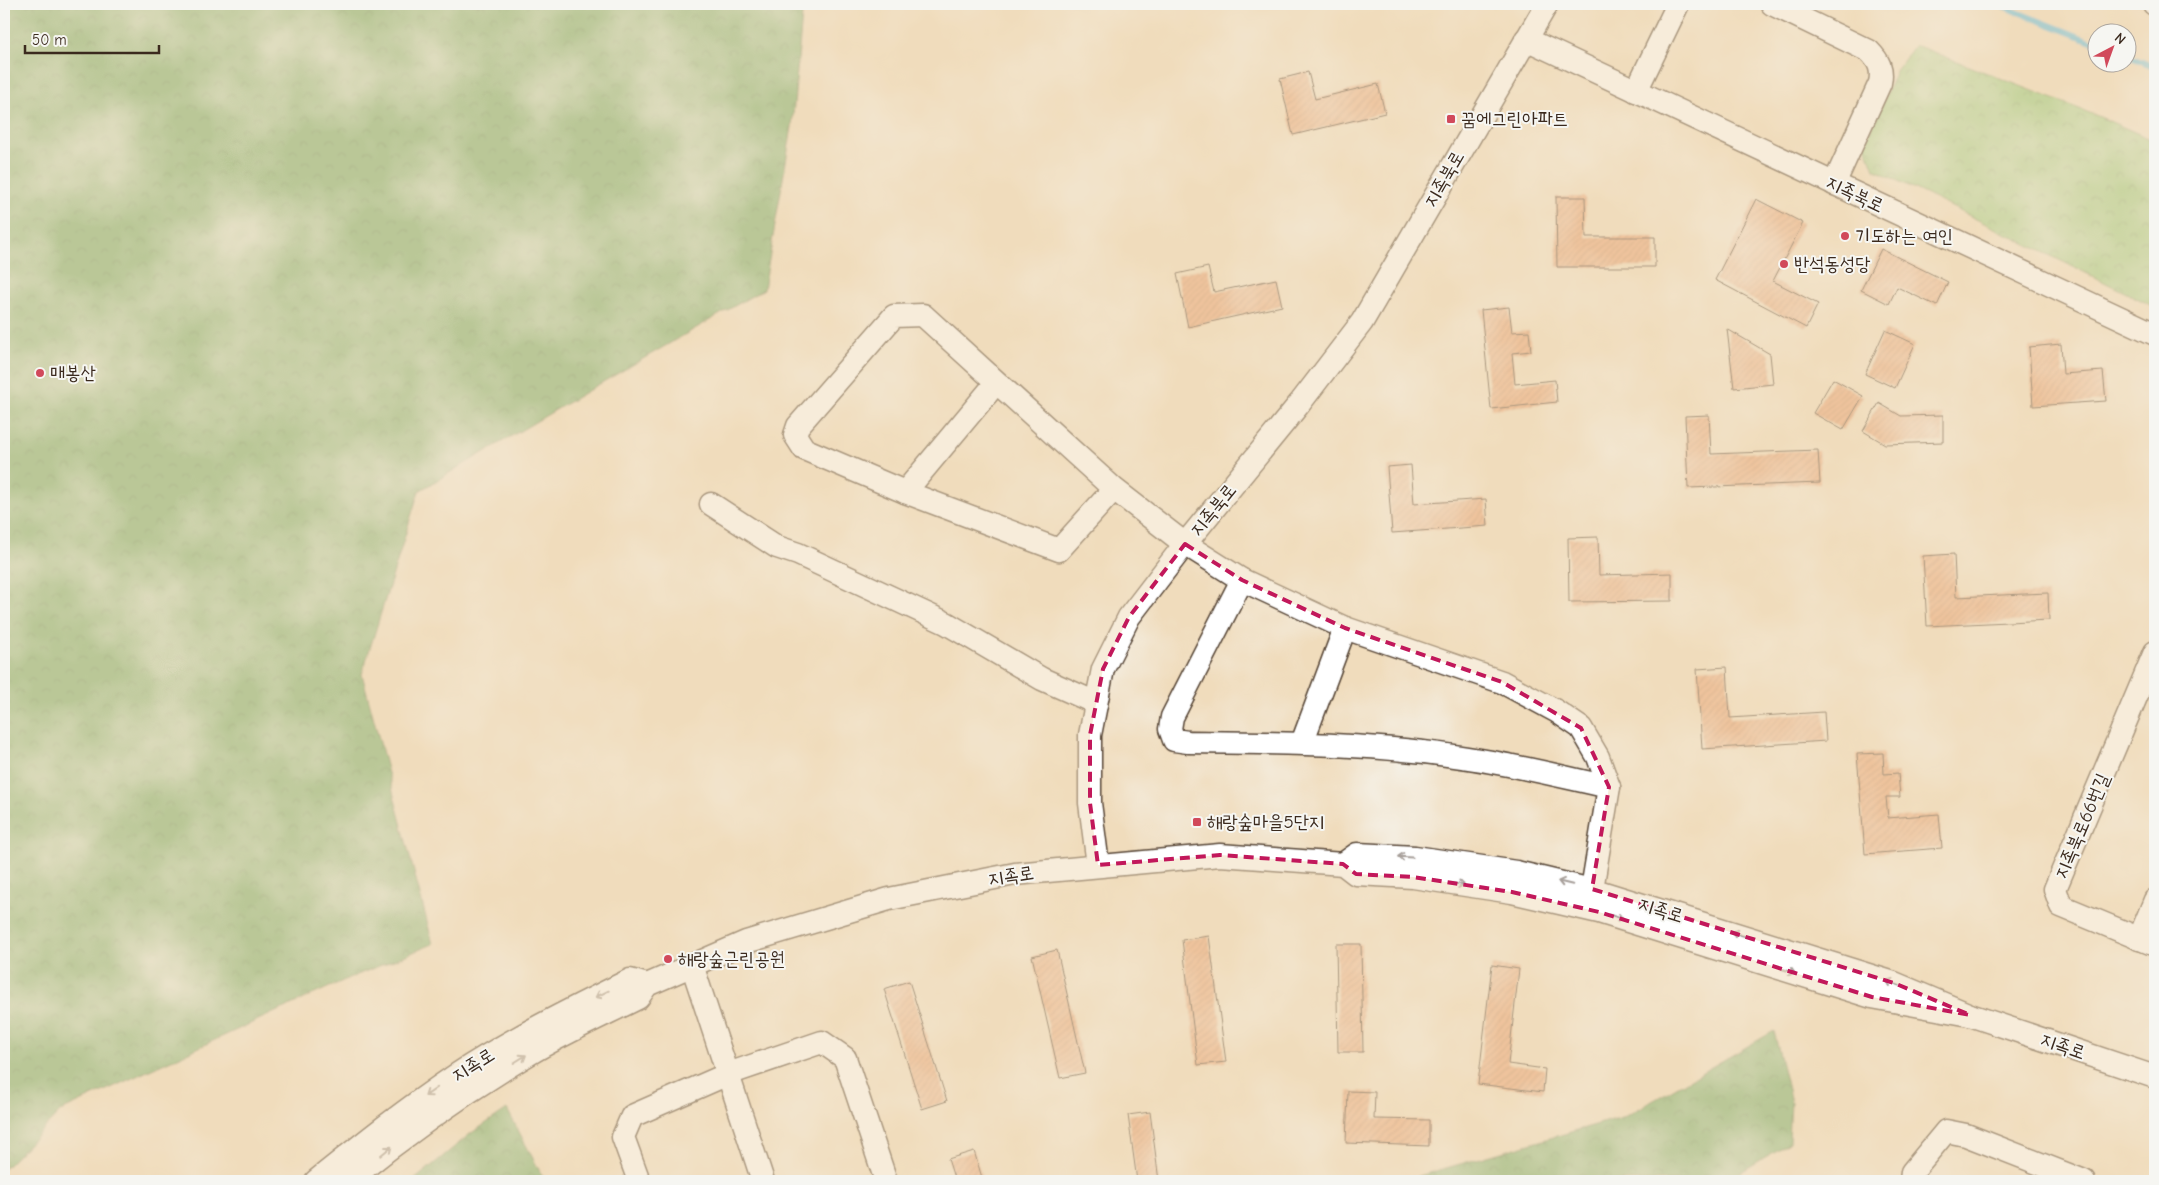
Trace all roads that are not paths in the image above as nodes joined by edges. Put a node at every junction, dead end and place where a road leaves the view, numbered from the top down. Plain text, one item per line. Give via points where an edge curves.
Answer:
1 (1547, 4) edge
2 (1678, 4) edge
3 (1772, 4) edge
4 (1526, 39) junction
5 (1636, 91) junction
6 (1834, 184) junction
7 (2155, 334) edge
8 (996, 383) junction
9 (1114, 489) junction
10 (904, 492) junction
11 (711, 504) dead end
12 (1185, 544) junction
13 (1242, 580) junction
14 (1345, 628) junction
15 (2155, 652) edge
16 (1096, 704) junction
17 (1302, 743) junction
18 (1610, 787) junction
19 (1343, 864) junction
20 (1098, 865) junction
21 (1592, 889) junction
22 (2155, 900) edge
23 (2147, 942) edge
24 (692, 965) junction
25 (647, 985) junction
26 (1970, 1015) junction
27 (728, 1074) junction
28 (2155, 1078) edge
29 (316, 1181) edge
30 (348, 1181) edge
31 (639, 1181) edge
32 (763, 1181) edge
33 (886, 1181) edge
34 (1911, 1181) edge
35 (2084, 1181) edge

1 - 4 street
2 - 5 street
3 - 6 street via 1869,51 1878,60 1882,73 1880,83
4 - 5 street, 지족북로
4 - 12 street, 지족북로 via 1362,322
5 - 6 street, 지족북로
6 - 7 street, 지족북로
8 - 9 street
8 - 10 street
8 - 10 street via 923,315 894,316 798,426 795,435 804,450
9 - 10 street via 1059,550
9 - 12 street
11 - 16 street via 777,547 946,624
12 - 13 street
12 - 16 street, 지족북로 via 1129,617 1103,669
13 - 14 street
13 - 17 street via 1172,717 1170,729 1174,740
14 - 17 street
14 - 18 street via 1502,682 1556,711 1581,728
15 - 23 street, 지족북로66번길 via 2055,889 2061,906
16 - 20 street, 지족북로 via 1090,735 1090,803
17 - 18 street via 1468,757
18 - 21 street
19 - 20 street, 지족로 via 1220,856
21 -> 19 street, 지족로 via 1516,872 1415,857 1357,854
19 -> 26 street, 지족로 via 1356,874 1413,877 1512,892 1599,912 1872,997
20 - 24 street, 지족로 via 1015,874 889,899 746,942
26 -> 21 street, 지족로 via 1894,983
22 - 23 street
24 - 25 street, 지족로
24 - 27 street
25 -> 29 street, 지족로 via 630,980 521,1035 392,1119
30 -> 25 street, 지족로 via 405,1135 468,1092 531,1053 638,998
26 - 28 street, 지족로
27 - 31 street via 632,1116 623,1136
27 - 32 street
27 - 33 street via 822,1042 845,1058
34 - 35 street via 1912,1172 1946,1131 1966,1135

